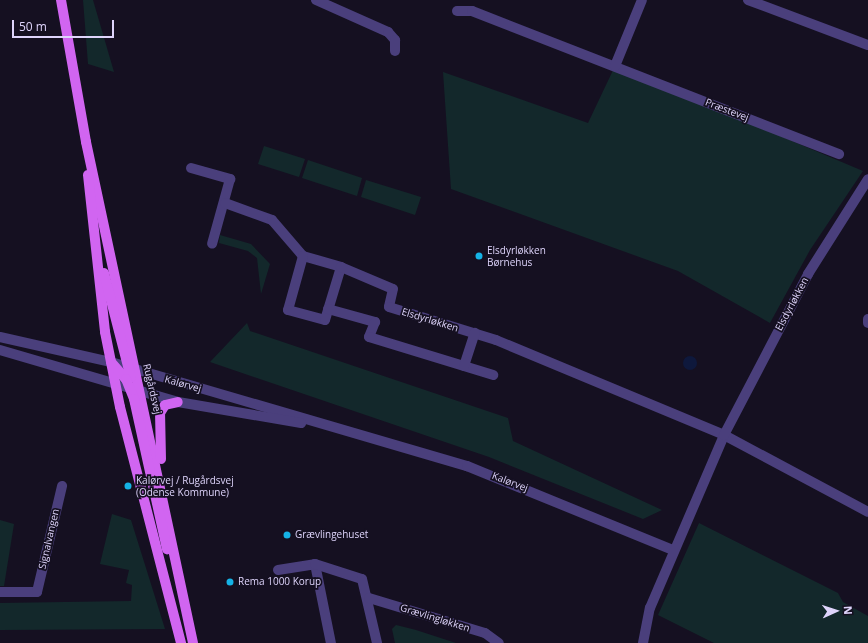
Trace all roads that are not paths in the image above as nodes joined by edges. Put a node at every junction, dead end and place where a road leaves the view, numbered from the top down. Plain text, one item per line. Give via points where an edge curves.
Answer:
1 (61, 0) edge
2 (316, 0) edge
3 (642, 0) edge
4 (748, 0) edge
5 (457, 11) dead end
6 (868, 45) edge
7 (395, 51) dead end
8 (615, 66) junction
9 (86, 142) junction
10 (839, 154) dead end
11 (190, 168) dead end
12 (868, 179) edge
13 (225, 203) junction
14 (90, 207) junction
15 (212, 244) dead end
16 (303, 256) junction
17 (341, 267) junction
18 (328, 309) junction
19 (868, 319) edge
20 (868, 323) edge
21 (475, 333) junction
22 (0, 337) edge
23 (0, 350) edge
24 (111, 362) junction
25 (464, 366) junction
26 (131, 368) junction
27 (493, 376) dead end
28 (116, 384) junction
29 (130, 388) junction
30 (141, 392) junction
31 (178, 402) junction
32 (342, 428) junction
33 (724, 435) junction
34 (62, 486) dead end
35 (162, 499) junction
36 (868, 512) edge
37 (673, 550) junction
38 (176, 564) junction
39 (315, 564) junction
40 (278, 570) dead end
41 (0, 592) edge
42 (368, 598) junction
43 (181, 643) edge
44 (193, 643) edge
45 (331, 643) edge
46 (377, 643) edge
47 (499, 643) edge
48 (643, 643) edge

1 - 9 main road, Rugårdsvej
2 - 7 street via 388,32 395,40
3 - 8 street
4 - 6 street
5 - 8 street, Præstevej via 472,11
8 - 10 street, Præstevej
9 - 14 main road, Rugårdsvej
9 - 26 main road, Rugårdsvej
11 - 13 street via 230,179
12 - 33 street, Elsdyrløkken via 808,274
13 - 15 street
13 - 16 street via 272,220
14 - 24 main road, Rugårdsvej
14 - 26 main road
16 - 17 street, Elsdyrløkken
16 - 18 street via 288,310 325,320
17 - 18 street
17 - 21 street, Elsdyrløkken via 393,289 389,307
18 - 25 street via 375,322 370,337
19 - 20 street
21 - 25 street
21 - 33 street, Elsdyrløkken
22 - 24 street, Kalørvej
23 - 28 street, Kalørvej
24 - 26 street, Kalørvej
24 - 28 main road, Rugårdsvej
24 - 29 main road
25 - 27 street
26 - 30 main road, Rugårdsvej
26 - 32 street, Kalørvej
28 - 29 street, Kalørvej
28 - 43 main road, Rugårdsvej
29 - 30 street, Kalørvej
29 - 38 main road via 160,526
30 - 31 street, Kalørvej
30 - 35 main road, Rugårdsvej
31 - 32 street, Kalørvej
31 - 35 main road via 165,405 160,412
32 - 37 street, Kalørvej via 467,466
33 - 36 street, Elsdyrløkken
33 - 37 street, Elsdyrløkken
34 - 41 street, Signalvangen via 37,592
35 - 38 main road, Rugårdsvej
37 - 48 street via 650,608
38 - 44 main road, Rugårdsvej
39 - 40 street
39 - 42 street via 357,575 365,582
39 - 45 street
42 - 46 street
42 - 47 street, Grævlingløkken via 485,633

